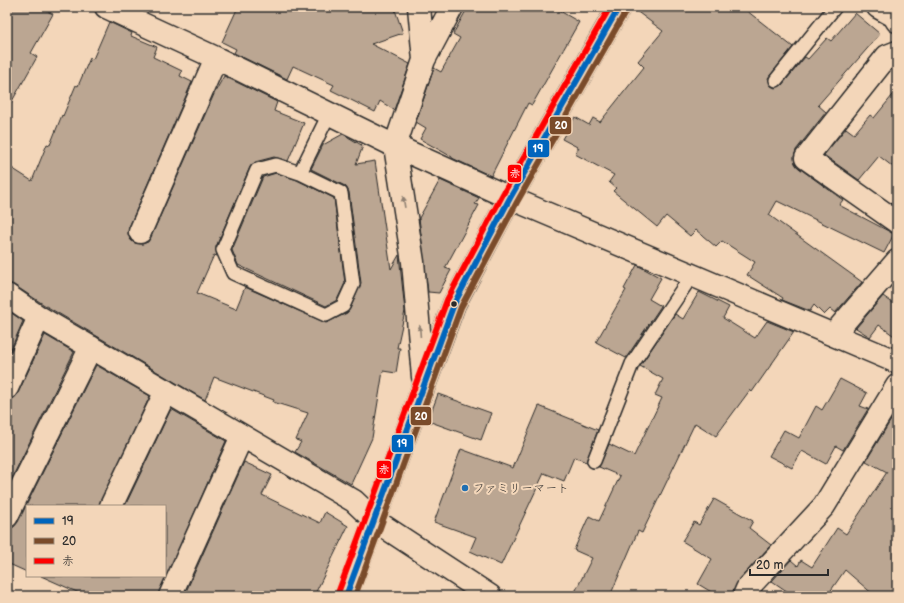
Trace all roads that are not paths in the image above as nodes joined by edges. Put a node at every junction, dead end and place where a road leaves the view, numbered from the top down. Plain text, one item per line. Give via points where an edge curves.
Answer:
1 (106, 7) edge
2 (419, 7) edge
3 (452, 7) edge
4 (619, 7) edge
5 (835, 7) edge
6 (878, 7) edge
7 (897, 21) edge
8 (897, 52) edge
9 (216, 58) junction
10 (424, 60) junction
11 (776, 80) dead end
12 (329, 114) junction
13 (395, 146) junction
14 (300, 173) junction
15 (510, 198) junction
16 (897, 222) edge
17 (140, 232) dead end
18 (897, 260) edge
19 (692, 276) junction
20 (7, 294) edge
21 (39, 317) junction
22 (833, 335) junction
23 (91, 347) junction
24 (897, 362) edge
25 (423, 384) junction
26 (897, 386) edge
27 (7, 388) edge
28 (166, 391) junction
29 (242, 436) junction
30 (594, 461) dead end
31 (111, 505) edge
32 (7, 516) edge
33 (374, 520) junction
34 (170, 596) edge
35 (346, 596) edge
36 (490, 596) edge
37 (744, 596) edge

1 - 9 street
2 - 10 street
3 - 10 street
4 - 15 street
5 - 11 lane
6 - 7 street via 894,16
8 - 16 street via 888,56 806,158
9 - 12 street
9 - 17 street
10 - 13 street
12 - 13 street
12 - 14 lane
13 - 15 street
25 -> 13 street via 413,262
14 - 14 lane via 276,165 256,170 223,250 233,274 326,315 343,306 353,284 341,193
15 - 19 street
15 - 25 street via 454,304
18 - 22 street
19 - 22 street
19 - 30 lane via 632,364
20 - 21 street
21 - 23 street
21 - 27 street
22 - 24 street
23 - 28 street
23 - 32 street
25 - 33 street
26 - 37 street via 824,506 747,589
28 - 29 street
28 - 31 street
29 - 33 street via 354,501
29 - 34 street
33 - 35 street
33 - 36 street

